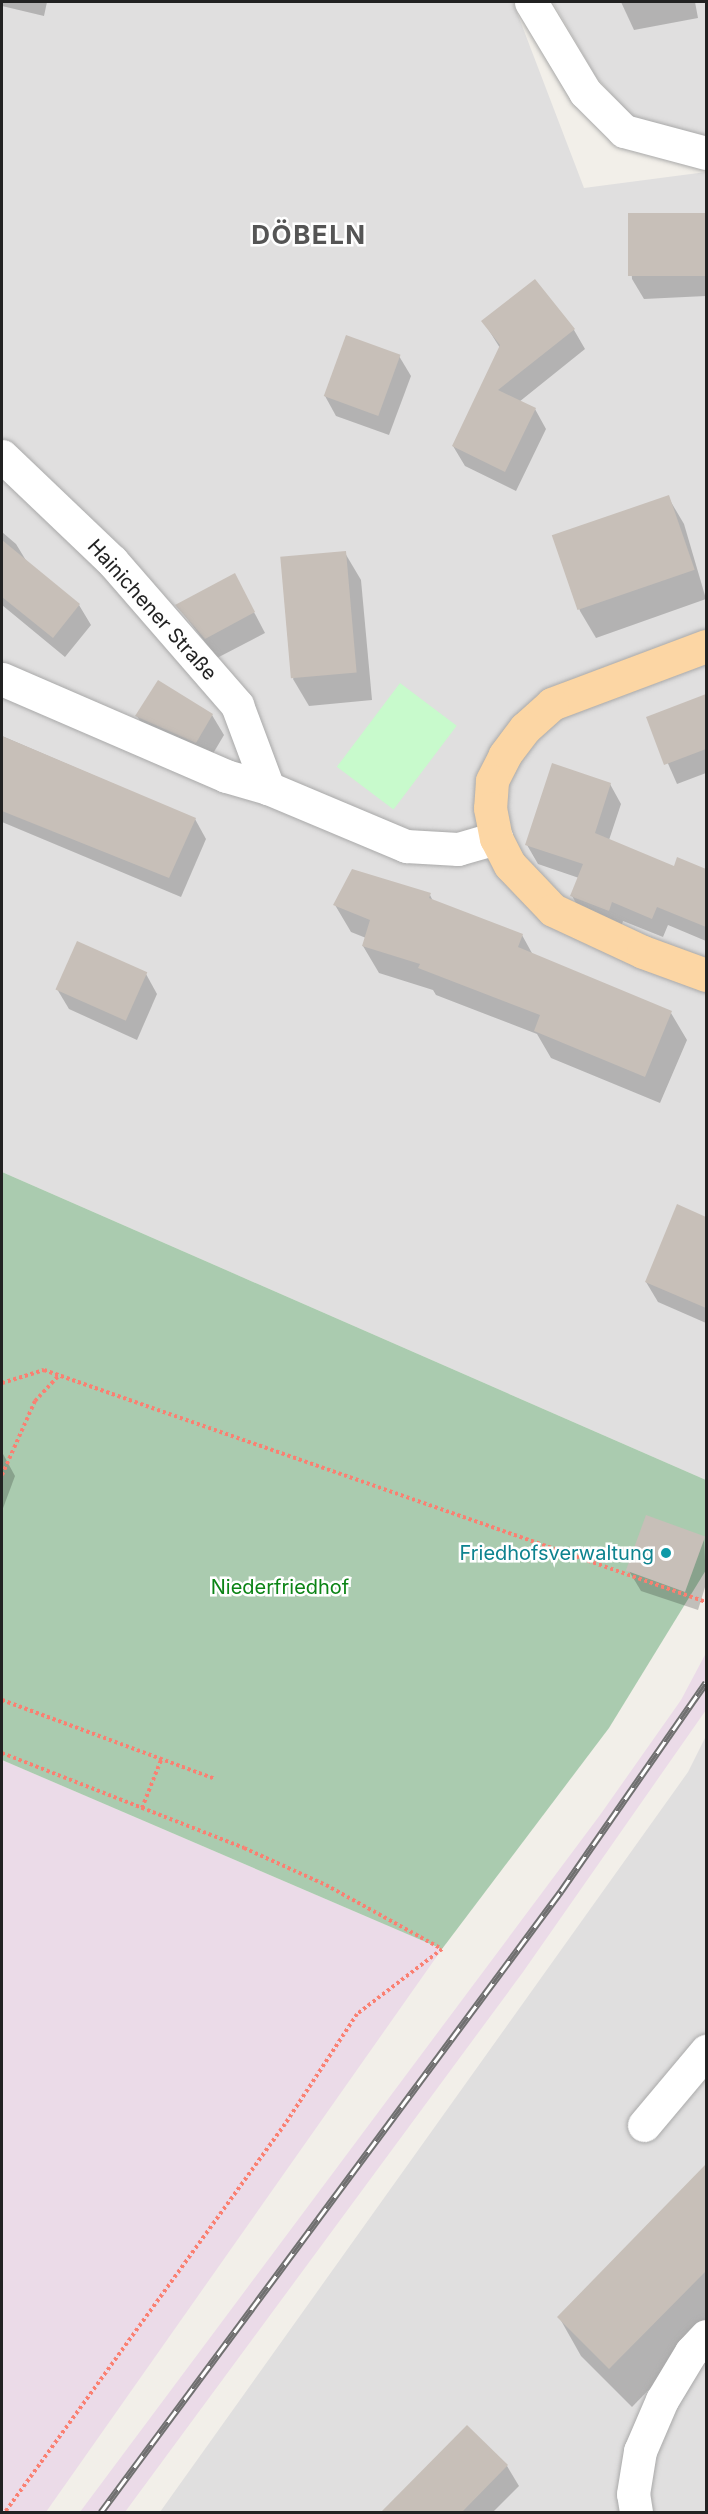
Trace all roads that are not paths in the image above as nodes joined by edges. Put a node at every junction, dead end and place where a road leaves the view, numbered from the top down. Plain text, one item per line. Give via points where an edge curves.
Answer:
1 (531, 2) edge
2 (706, 153) edge
3 (2, 456) edge
4 (706, 646) edge
5 (2, 680) edge
6 (268, 788) junction
7 (496, 838) junction
8 (706, 975) edge
9 (706, 2051) edge
10 (644, 2125) dead end
11 (706, 2336) edge
12 (636, 2512) edge

1 - 2 street via 585,92 624,131
3 - 6 street, Hainichener Straße via 112,561 237,705
4 - 7 main road via 552,704 525,728 492,781 490,808
5 - 6 street via 226,776
6 - 7 street via 406,846 458,849
7 - 8 main road via 510,866 553,910 643,952
9 - 10 street
11 - 12 street via 691,2352 662,2400 640,2451 633,2494

